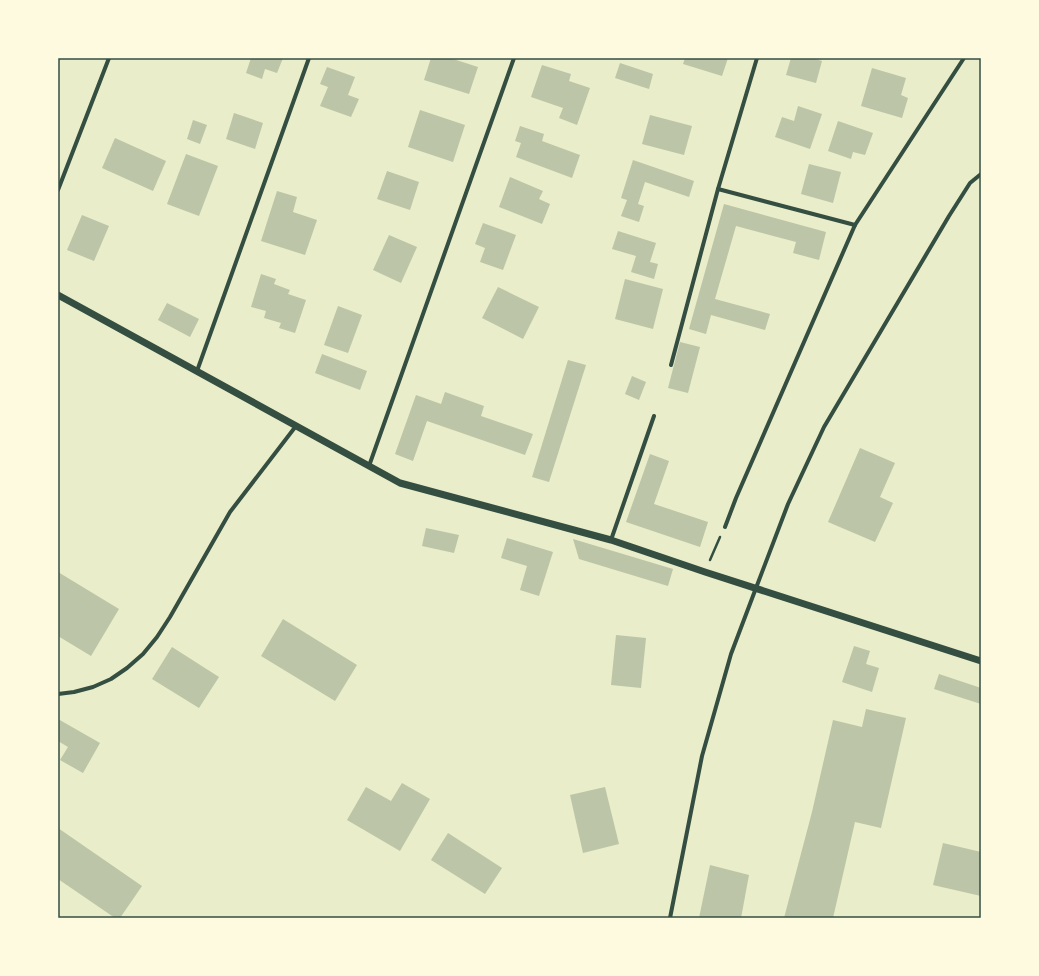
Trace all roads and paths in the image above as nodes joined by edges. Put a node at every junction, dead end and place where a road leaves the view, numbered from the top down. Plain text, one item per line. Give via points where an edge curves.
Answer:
1 (109, 58) edge
2 (309, 58) edge
3 (514, 58) edge
4 (758, 58) edge
5 (964, 58) edge
6 (981, 174) edge
7 (718, 189) junction
8 (58, 190) edge
9 (854, 225) junction
10 (58, 295) edge
11 (671, 365) dead end
12 (197, 372) junction
13 (654, 416) dead end
14 (296, 426) junction
15 (369, 466) junction
16 (725, 527) joint
17 (611, 540) junction
18 (705, 572) junction
19 (756, 588) junction
20 (981, 661) edge
21 (58, 694) edge
22 (670, 918) edge

1 - 8 street
2 - 12 street
3 - 15 street
4 - 7 street
5 - 9 street
6 - 19 street via 970,183 949,216 824,427 788,504
7 - 9 street
7 - 11 street
9 - 16 street
10 - 12 street
12 - 14 street
13 - 17 street
14 - 15 street
14 - 21 street via 230,512 170,618 143,654 105,682
15 - 17 street via 400,483
16 - 18 path
17 - 18 street
18 - 19 street
19 - 20 street
19 - 22 street via 731,654 702,756

